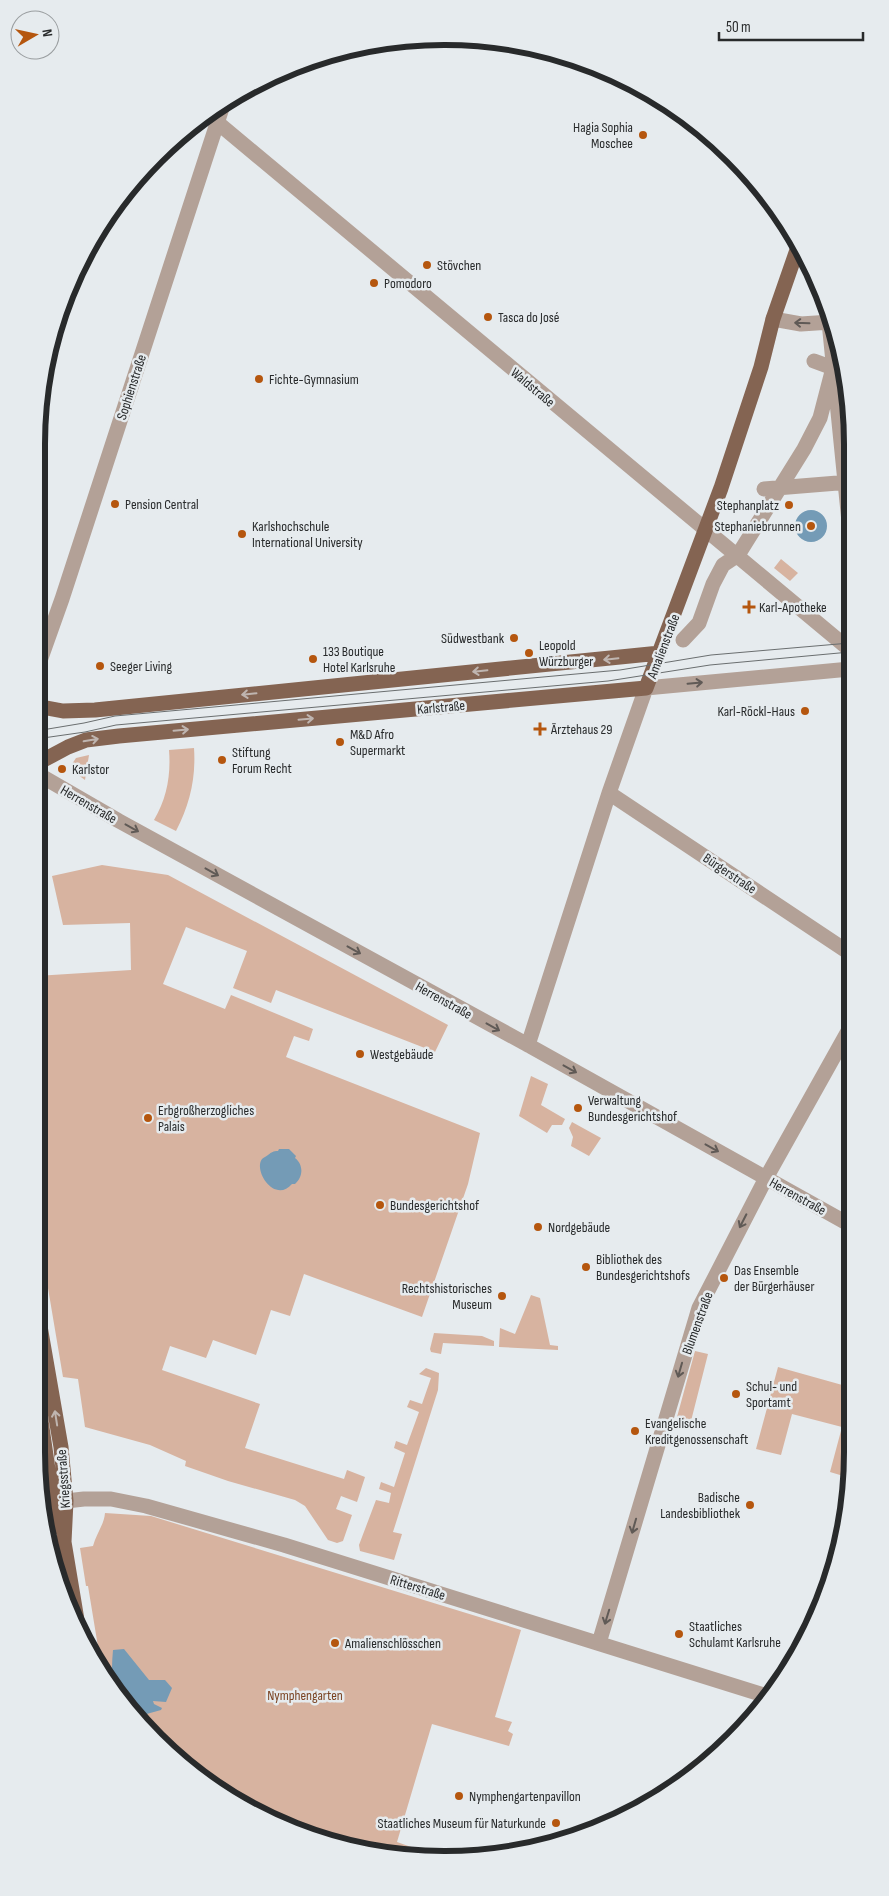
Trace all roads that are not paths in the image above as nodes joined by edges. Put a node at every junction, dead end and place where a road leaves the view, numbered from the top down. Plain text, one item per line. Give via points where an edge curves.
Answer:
1 (221, 114) edge
2 (218, 123) junction
3 (795, 255) edge
4 (773, 319) junction
5 (825, 322) edge
6 (832, 348) edge
7 (814, 361) dead end
8 (833, 368) junction
9 (844, 458) edge
10 (844, 482) edge
11 (772, 489) junction
12 (705, 528) junction
13 (738, 555) junction
14 (682, 640) dead end
15 (844, 645) edge
16 (45, 647) edge
17 (660, 653) junction
18 (844, 670) edge
19 (646, 688) junction
20 (45, 708) edge
21 (45, 759) edge
22 (45, 778) edge
23 (610, 793) junction
24 (844, 949) edge
25 (844, 1039) edge
26 (528, 1045) junction
27 (766, 1178) junction
28 (844, 1222) edge
29 (45, 1357) edge
30 (45, 1445) edge
31 (66, 1501) junction
32 (64, 1542) junction
33 (74, 1601) edge
34 (599, 1643) junction
35 (762, 1694) edge

1 - 2 street, Sophienstraße
2 - 12 street, Waldstraße
2 - 16 street, Sophienstraße
3 - 4 main road, Amalienstraße
5 -> 4 street via 801,324
4 - 12 main road, Amalienstraße via 758,376
6 - 8 street
7 - 8 street
8 - 9 street
8 - 11 street via 820,418
10 - 11 street
11 - 13 street
12 - 13 street, Waldstraße
12 - 17 main road, Amalienstraße
13 - 14 street via 723,565 699,623
13 - 15 street, Waldstraße
17 - 19 main road, Amalienstraße
17 -> 20 main road via 95,710
19 -> 18 street, Karlstraße
21 -> 19 main road, Karlstraße via 86,740 126,735
19 - 23 street, Amalienstraße
22 -> 26 street, Herrenstraße
23 - 24 street, Bürgerstraße
23 - 26 street, Amalienstraße
25 - 27 street, Blumenstraße
26 -> 27 street, Herrenstraße
27 - 28 street, Herrenstraße
27 -> 34 street, Blumenstraße via 699,1308
31 -> 29 main road, Kriegsstraße
30 - 32 main road via 54,1504
31 - 32 main road, Kriegsstraße
31 - 34 street, Ritterstraße via 111,1499 146,1506 284,1545
32 - 33 main road, Kriegsstraße
34 - 35 street, Ritterstraße

